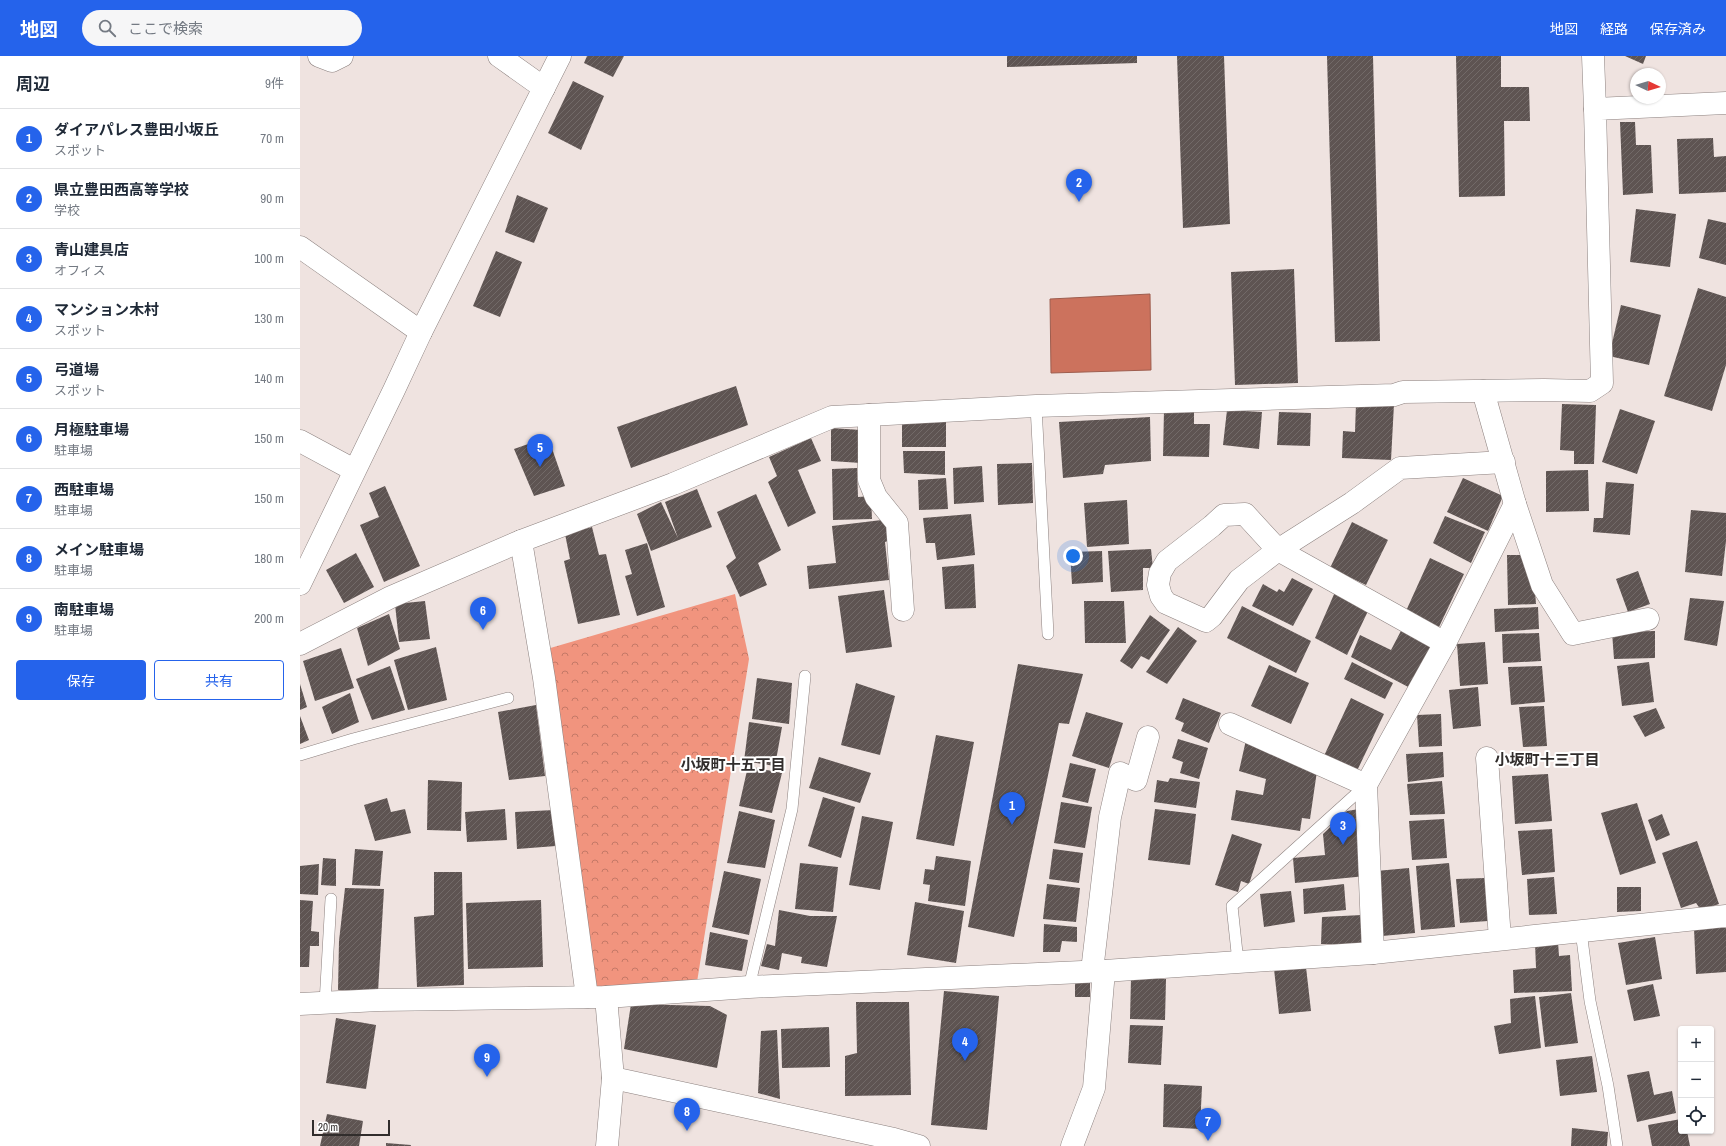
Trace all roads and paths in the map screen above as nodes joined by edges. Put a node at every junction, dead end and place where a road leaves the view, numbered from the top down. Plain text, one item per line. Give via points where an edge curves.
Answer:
1 (319, 56) edge
2 (342, 56) edge
3 (499, 56) edge
4 (560, 56) edge
5 (1593, 56) edge
6 (544, 88) junction
7 (1726, 103) edge
8 (1595, 109) junction
9 (300, 247) edge
10 (421, 332) junction
11 (1483, 391) junction
12 (1036, 406) junction
13 (870, 415) junction
14 (300, 441) edge
15 (1504, 462) junction
16 (354, 470) junction
17 (1515, 504) junction
18 (521, 541) junction
19 (1278, 550) junction
20 (300, 584) edge
21 (903, 610) dead end
22 (1648, 619) dead end
23 (1048, 634) dead end
24 (1445, 643) junction
25 (300, 644) edge
26 (805, 676) dead end
27 (508, 698) dead end
28 (1230, 724) dead end
29 (1148, 737) dead end
30 (300, 755) edge
31 (1487, 758) dead end
32 (1366, 785) junction
33 (331, 899) dead end
34 (1726, 916) edge
35 (1581, 931) junction
36 (1500, 940) junction
37 (1373, 953) junction
38 (1238, 962) junction
39 (1098, 971) junction
40 (749, 987) junction
41 (597, 997) junction
42 (325, 1003) junction
43 (300, 1004) edge
44 (613, 1078) junction
45 (607, 1146) edge
46 (920, 1146) edge
47 (1072, 1146) edge
48 (1617, 1146) edge

1 - 2 street via 332,61
3 - 6 street
4 - 6 street
5 - 8 street
6 - 10 street
7 - 8 street
8 - 11 street via 1602,383 1590,391
9 - 10 street
10 - 16 street
11 - 12 street via 1403,392 1394,396
11 - 15 street
12 - 13 street
12 - 23 lane
13 - 18 street via 832,417 673,484
13 - 21 street via 869,480 876,497 897,522
14 - 16 street
15 - 17 street
15 - 19 street via 1400,468 1352,503
16 - 20 street
17 - 22 street via 1542,585 1573,634
17 - 24 street
18 - 25 street via 391,597
18 - 41 street
19 - 19 street via 1239,580 1206,621 1166,603 1161,596 1158,585 1160,573 1167,561 1224,515 1245,514
19 - 24 street
24 - 32 street
26 - 40 lane via 792,809
27 - 30 lane
28 - 32 street
29 - 39 street via 1136,780 1120,773 1110,817
31 - 36 street
32 - 37 street
32 - 38 lane via 1232,906
33 - 42 lane
34 - 35 street
35 - 36 street
35 - 48 lane via 1590,1001 1608,1086
36 - 37 street
37 - 38 street
38 - 39 street
39 - 40 street
39 - 47 street via 1094,1088
40 - 41 street
41 - 42 street
41 - 44 street
42 - 43 street
44 - 45 street
44 - 46 street

